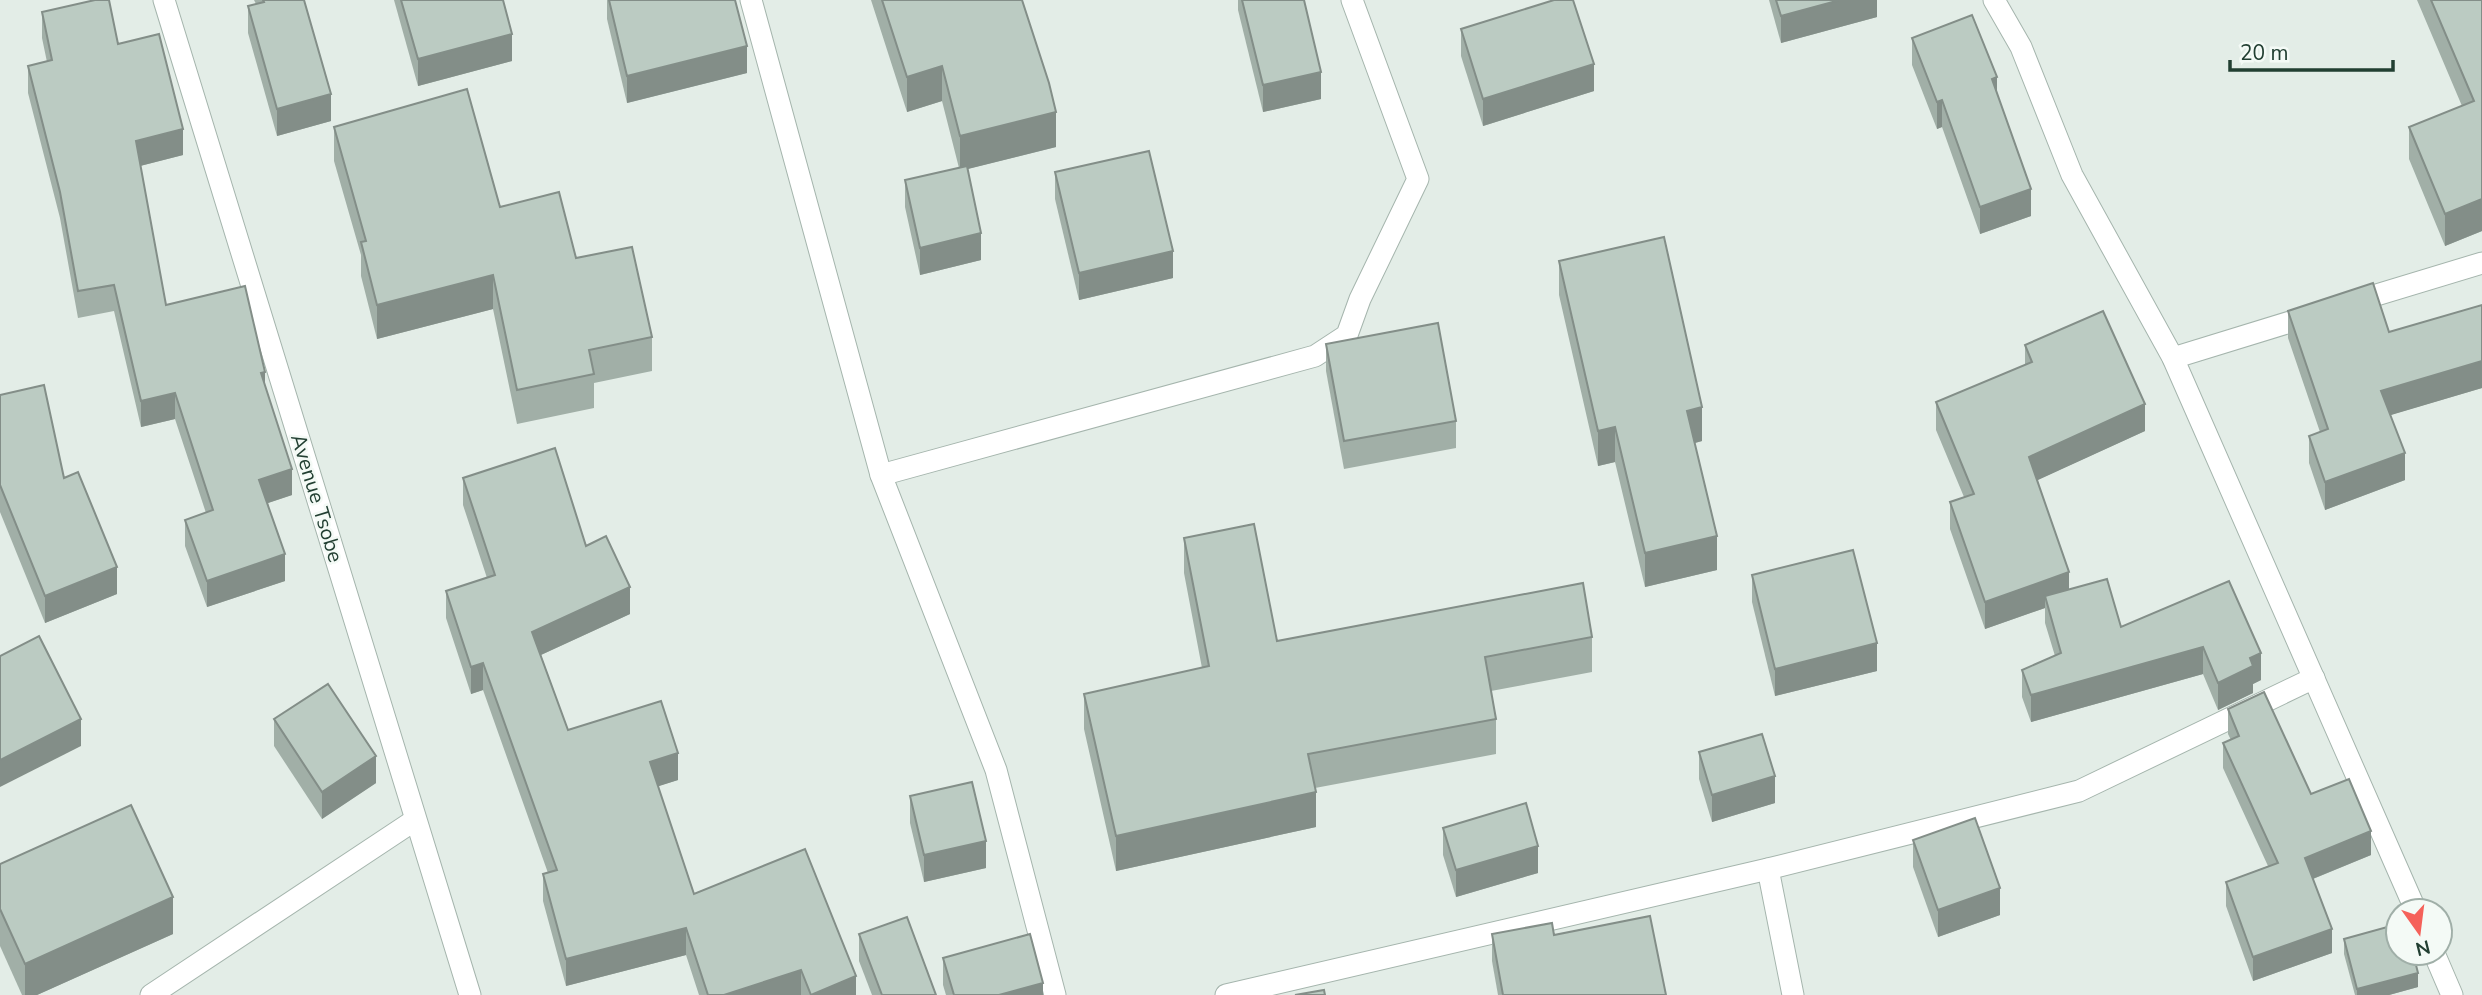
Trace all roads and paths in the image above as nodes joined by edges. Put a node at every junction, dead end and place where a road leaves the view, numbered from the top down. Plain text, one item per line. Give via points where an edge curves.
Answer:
1 (164, 0) edge
2 (751, 0) edge
3 (1352, 0) edge
4 (1994, 0) edge
5 (2482, 263) edge
6 (2173, 358) junction
7 (881, 475) junction
8 (2314, 678) junction
9 (415, 820) junction
10 (1768, 869) junction
11 (2410, 897) edge
12 (2440, 967) edge
13 (151, 995) edge
14 (470, 995) edge
15 (1055, 995) edge
16 (1226, 995) edge
17 (1793, 995) edge
18 (2452, 995) edge

1 - 9 street, Avenue Tsobe
2 - 7 street
3 - 7 street via 1418,179 1347,335 1315,356
4 - 6 street via 2021,47 2072,175
5 - 6 street
6 - 8 street
7 - 15 street via 996,770
8 - 10 street via 2079,791
8 - 11 street
9 - 13 street
9 - 14 street, Avenue Tsobe
10 - 16 street
10 - 17 street
12 - 18 street

